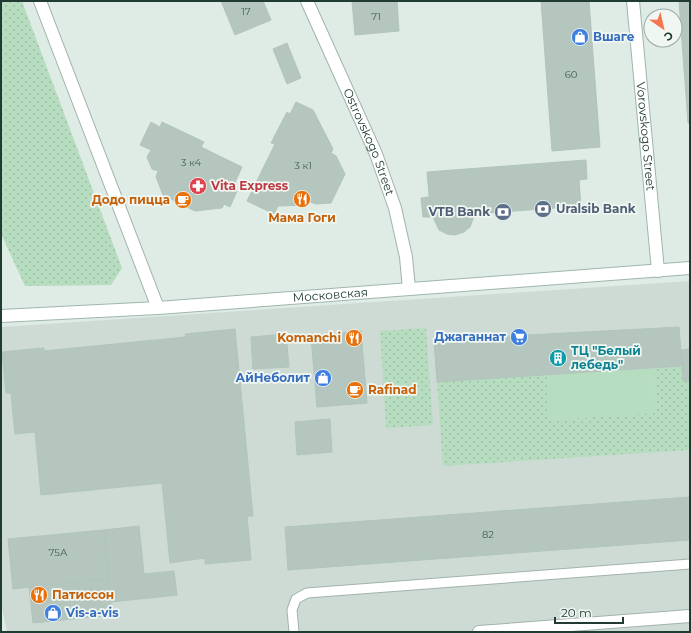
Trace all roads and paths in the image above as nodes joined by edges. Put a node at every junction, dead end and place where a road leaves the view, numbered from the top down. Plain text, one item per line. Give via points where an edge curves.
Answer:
1 (40, 1) edge
2 (307, 1) edge
3 (633, 1) edge
4 (690, 268) edge
5 (658, 271) junction
6 (409, 290) junction
7 (158, 308) junction
8 (1, 316) edge
9 (690, 564) edge
10 (690, 616) edge
11 (294, 632) edge
12 (478, 632) edge

1 - 7 street
2 - 6 street, Ostrovskogo Street via 376,154 395,208 406,257
3 - 5 street, Vorovskogo Street
4 - 5 street, Московская
5 - 6 street, Московская
6 - 7 street, Московская
7 - 8 street, Московская
9 - 11 lane via 307,593 296,599 292,610
10 - 12 street

